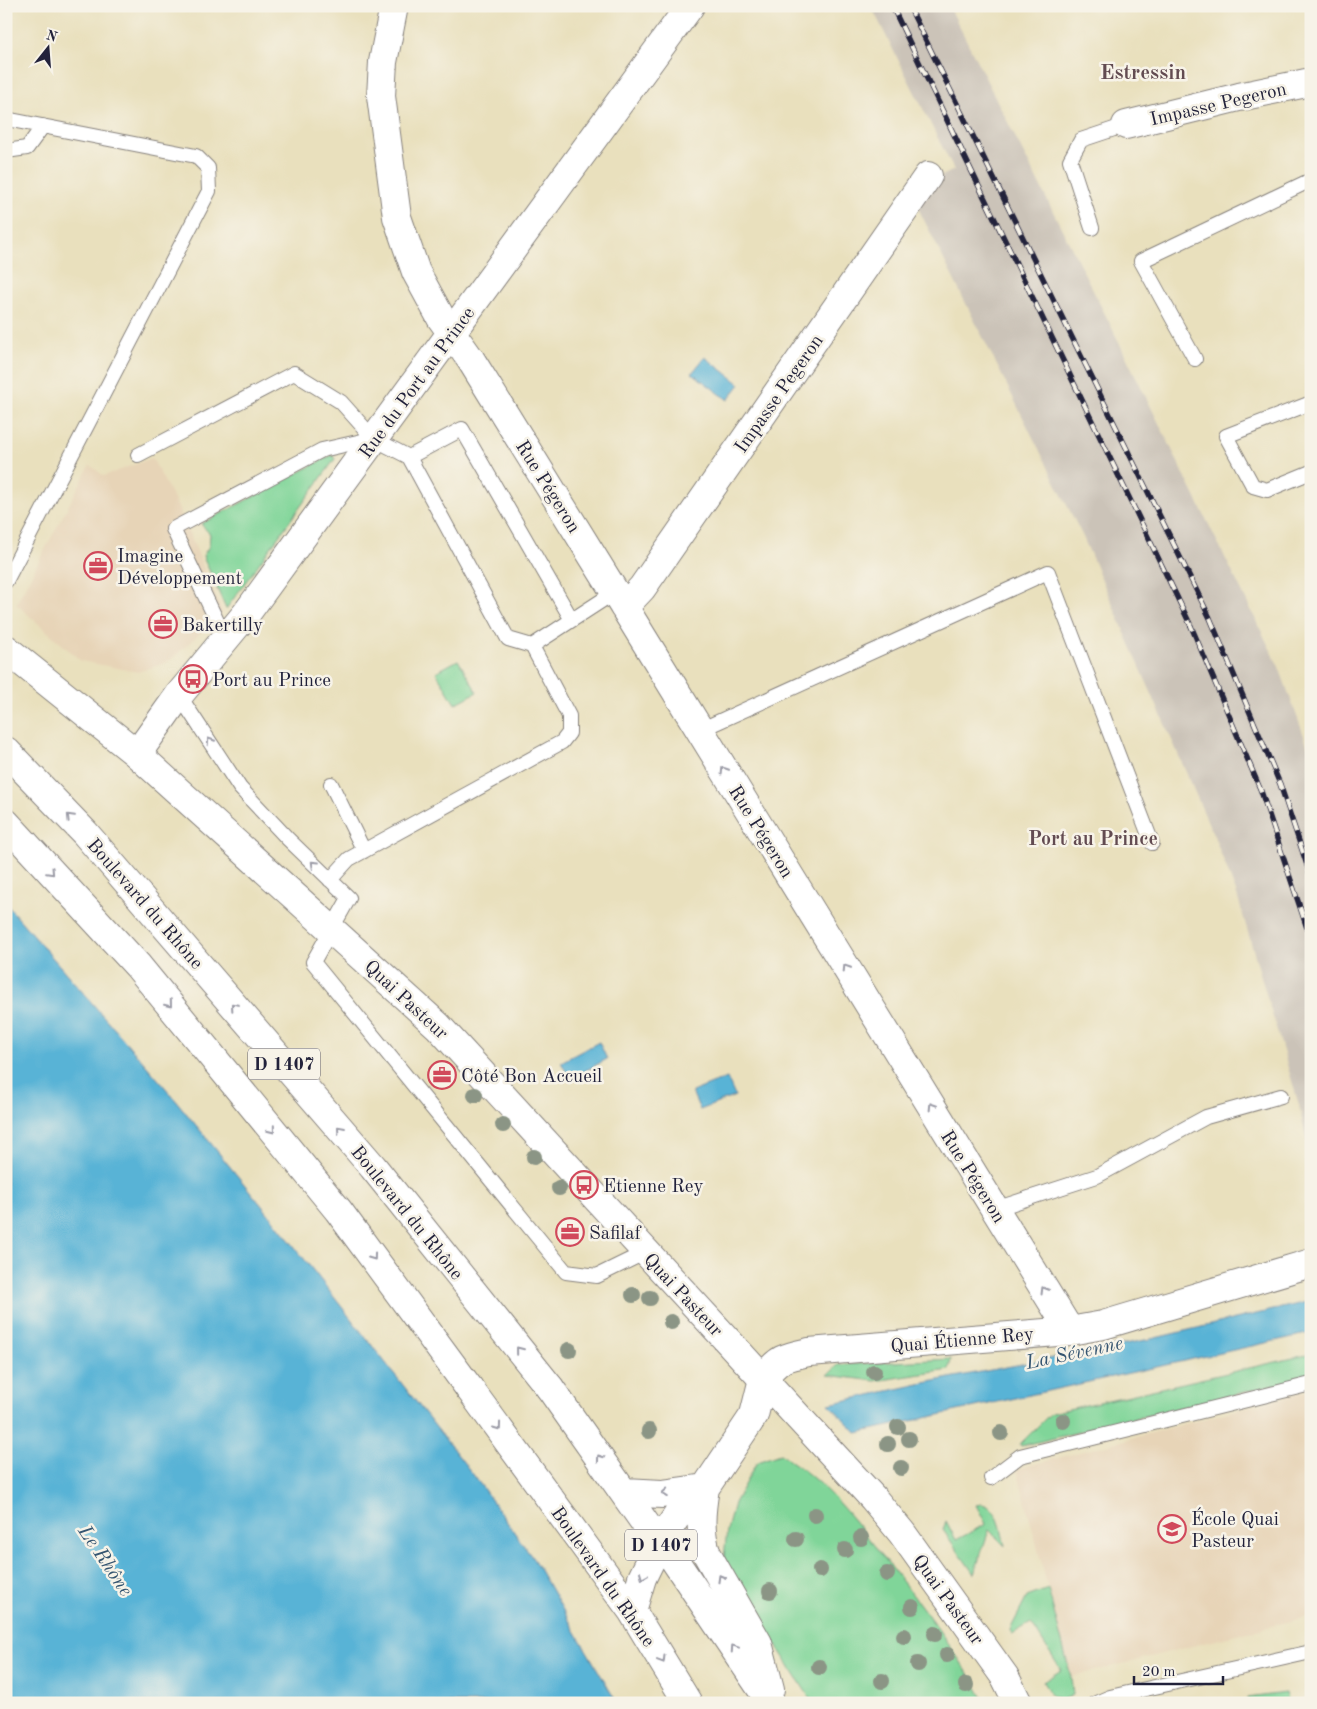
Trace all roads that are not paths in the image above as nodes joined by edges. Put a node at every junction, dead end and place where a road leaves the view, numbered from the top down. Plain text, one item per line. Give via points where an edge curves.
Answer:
1 (394, 6) edge
2 (690, 6) edge
3 (1311, 82) edge
4 (6, 119) edge
5 (1126, 124) joint
6 (43, 126) junction
7 (6, 151) edge
8 (928, 176) dead end
9 (1311, 180) edge
10 (1092, 228) dead end
11 (451, 333) junction
12 (1195, 359) dead end
13 (1311, 403) edge
14 (374, 439) junction
15 (138, 455) dead end
16 (410, 457) junction
17 (1311, 472) edge
18 (6, 581) edge
19 (619, 599) junction
20 (572, 620) junction
21 (226, 640) junction
22 (532, 646) junction
23 (6, 648) edge
24 (179, 695) junction
25 (700, 730) junction
26 (6, 751) edge
27 (137, 754) junction
28 (331, 784) dead end
29 (6, 823) edge
30 (1152, 843) dead end
31 (364, 851) junction
32 (330, 880) junction
33 (331, 928) junction
34 (1281, 1096) dead end
35 (995, 1209) junction
36 (646, 1252) junction
37 (1311, 1263) edge
38 (1070, 1331) junction
39 (763, 1379) junction
40 (1311, 1384) edge
41 (991, 1478) dead end
42 (705, 1488) junction
43 (625, 1492) junction
44 (658, 1543) junction
45 (632, 1611) junction
46 (1311, 1652) edge
47 (688, 1703) edge
48 (772, 1703) edge
49 (1018, 1703) edge
50 (1096, 1703) edge

1 - 11 main road, Rue Pégeron via 383,62 381,96 397,216 416,272
2 - 11 main road, Rue du Port au Prince
3 - 5 main road, Impasse Pegeron
4 - 6 lane
5 - 10 lane via 1081,140 1070,160
6 - 7 lane via 27,148
6 - 18 lane via 196,156 208,168 208,190
8 - 19 main road, Impasse Pegeron via 642,588
9 - 12 lane via 1141,261
11 - 14 main road, Rue du Port au Prince
11 - 19 main road, Rue Pégeron
13 - 17 lane via 1226,436 1253,486 1267,490
14 - 15 lane via 341,402 294,373
14 - 16 lane
14 - 21 main road, Rue du Port au Prince
14 - 21 lane via 322,450 173,529
16 - 20 lane via 462,429
16 - 22 lane via 508,638
19 - 20 lane
19 - 25 main road, Rue Pégeron
20 - 22 lane
21 - 24 main road, Rue du Port au Prince
22 - 31 lane via 569,716 569,733 562,742
23 - 27 main road, Quai Pasteur
24 - 27 main road, Rue du Port au Prince
32 -> 24 lane via 240,788
25 - 30 lane via 1048,572
35 -> 25 main road, Rue Pégeron
43 -> 26 main road, Boulevard du Rhône / D 1407 via 550,1388 373,1167 85,833
27 - 33 main road, Quai Pasteur
28 - 31 lane
29 -> 45 main road, Boulevard du Rhône / D 1407 via 138,966 313,1180
31 - 32 lane via 349,859
32 - 33 lane via 349,898
33 - 36 main road, Quai Pasteur via 438,1026
33 - 36 lane via 313,962 566,1272 597,1276
34 - 35 lane via 1206,1117 1098,1176
38 -> 35 main road, Rue Pégeron
36 - 39 main road, Quai Pasteur
37 - 38 main road, Quai Étienne Rey via 1103,1325
38 - 39 main road, Quai Étienne Rey via 809,1352 783,1358
39 - 42 main road via 754,1415
39 - 49 main road, Quai Pasteur via 902,1533 1006,1677
40 - 41 lane via 1020,1456
42 -> 43 main road via 662,1494
42 - 44 main road via 679,1513
48 -> 42 main road via 758,1643 701,1538 700,1519
43 - 44 main road, Boulevard du Rhône / D 1407
44 -> 45 main road
48 -> 44 main road, Boulevard du Rhône / D 1407 via 673,1558
45 -> 47 main road, Boulevard du Rhône / D 1407
46 - 50 lane via 1110,1697

